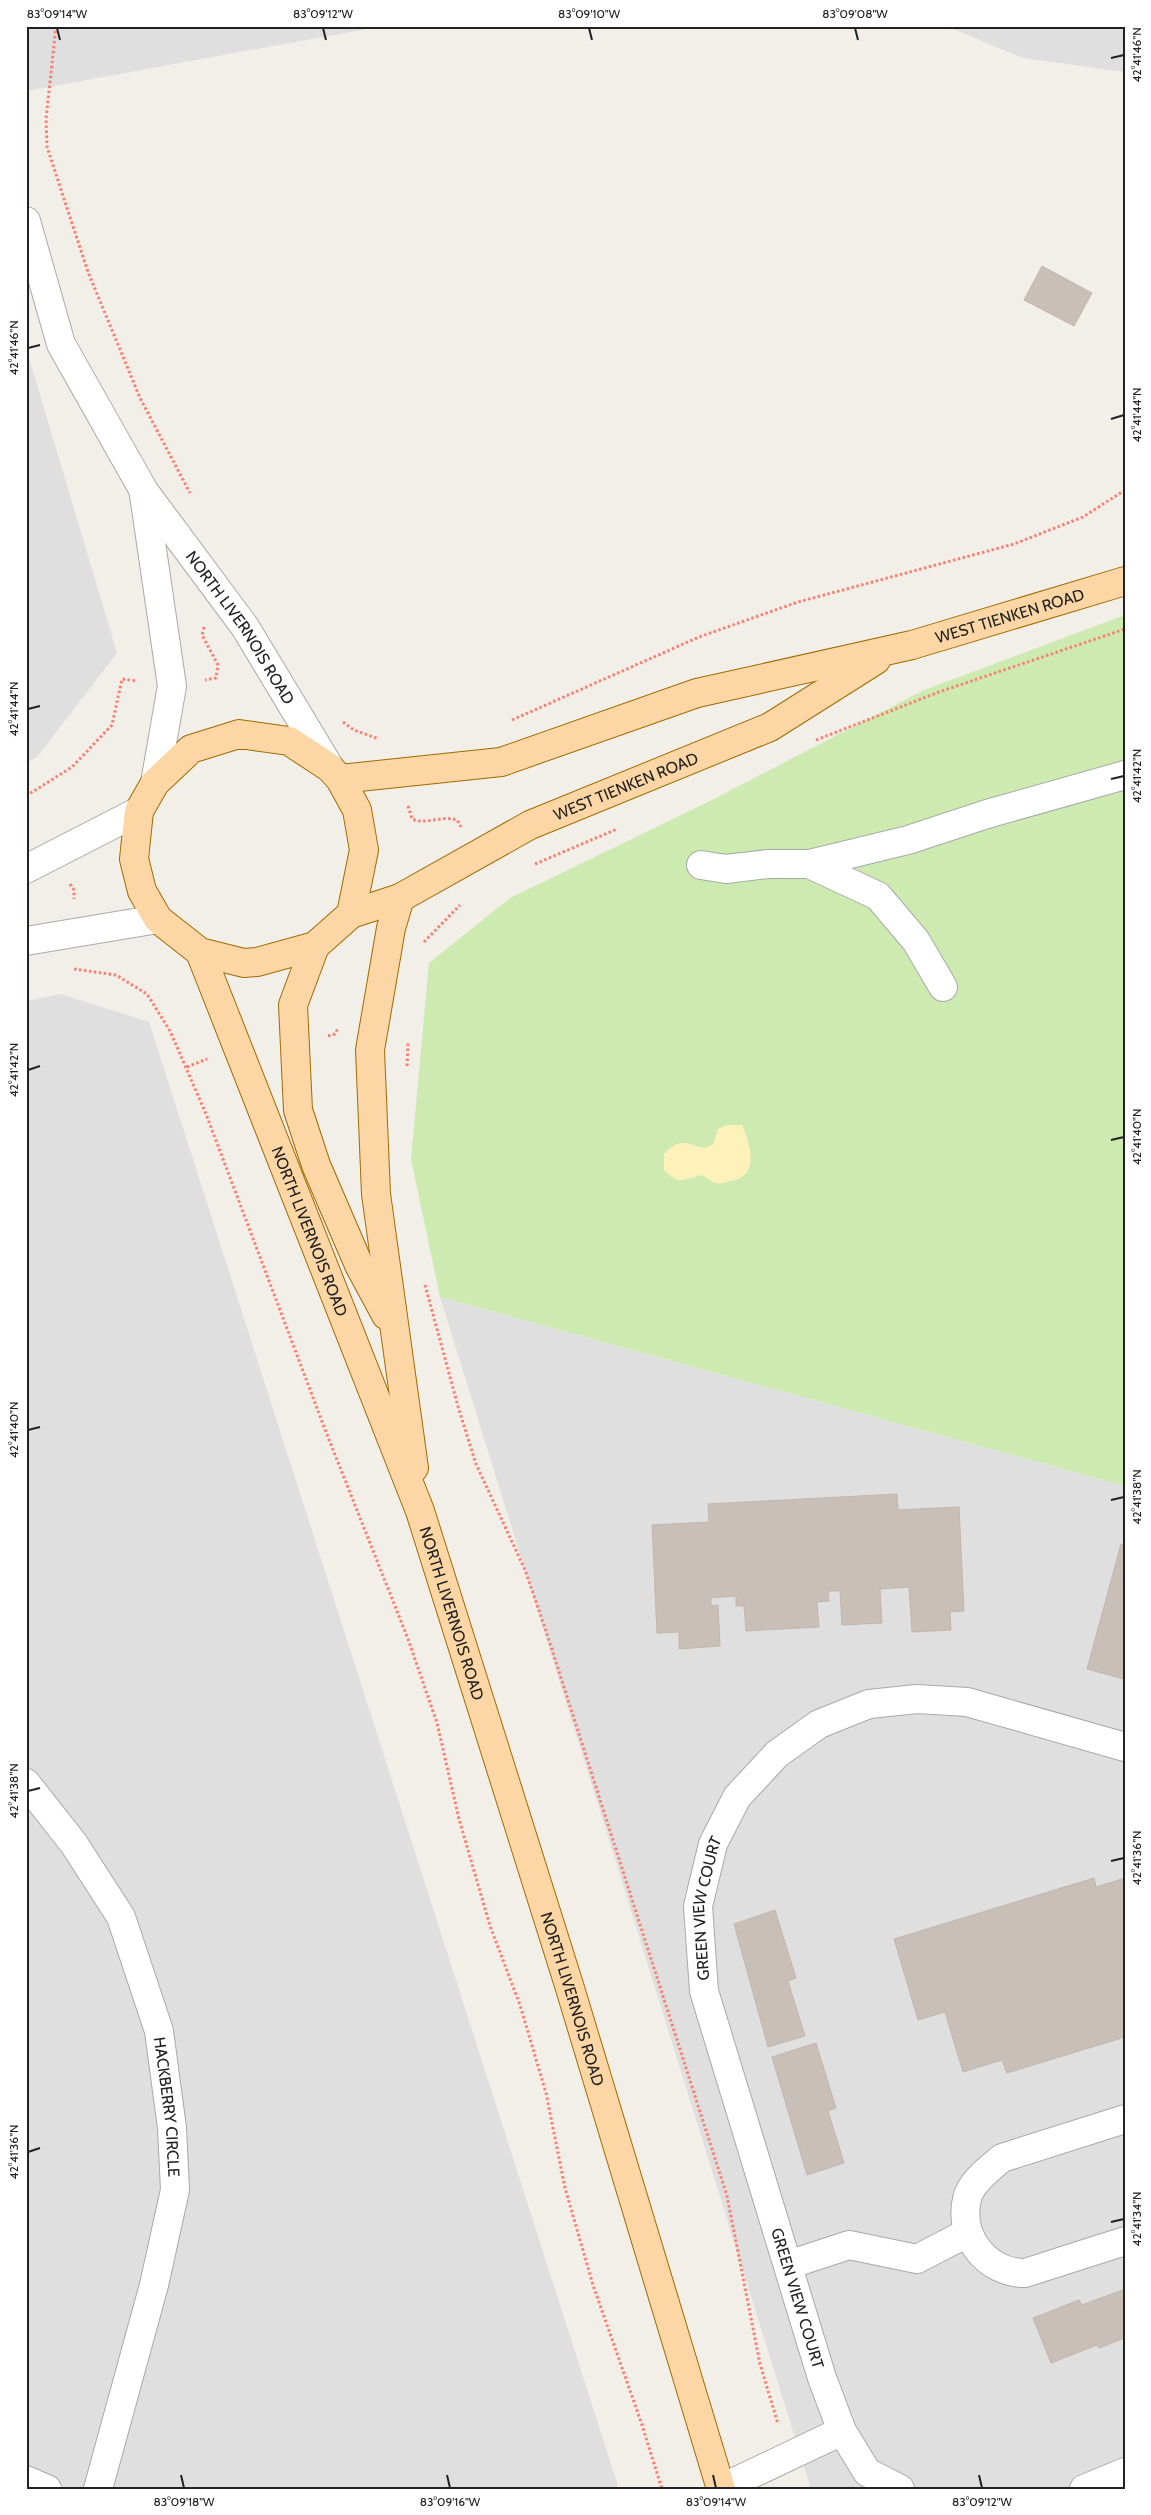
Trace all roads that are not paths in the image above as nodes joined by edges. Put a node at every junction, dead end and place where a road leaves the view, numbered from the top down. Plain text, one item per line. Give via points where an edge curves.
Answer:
1 (26, 221) edge
2 (144, 491) junction
3 (1125, 581) edge
4 (894, 649) junction
5 (335, 774) junction
6 (1125, 775) edge
7 (155, 783) junction
8 (139, 811) junction
9 (809, 864) junction
10 (701, 865) dead end
11 (26, 869) edge
12 (400, 898) junction
13 (351, 914) junction
14 (158, 919) junction
15 (26, 941) edge
16 (315, 946) junction
17 (200, 952) junction
18 (943, 987) dead end
19 (395, 1331) junction
20 (420, 1511) junction
21 (1125, 1747) edge
22 (26, 1783) edge
23 (1125, 2119) edge
24 (967, 2233) junction
25 (1125, 2241) edge
26 (788, 2265) junction
27 (842, 2432) junction
28 (1125, 2472) edge
29 (26, 2480) edge
30 (47, 2489) edge
31 (98, 2489) edge
32 (721, 2489) edge
33 (900, 2489) edge
34 (1084, 2489) edge

1 - 2 street, NORTH LIVERNOIS ROAD via 61,344
2 - 5 street, NORTH LIVERNOIS ROAD via 245,627
2 - 7 street, NORTH LIVERNOIS ROAD via 172,686
3 - 4 main road, WEST TIENKEN ROAD
4 - 5 main road, WEST TIENKEN ROAD via 697,693 501,762 410,772
4 - 12 main road, WEST TIENKEN ROAD via 770,727 530,825
5 - 7 main road via 289,741 239,734 191,749
5 - 13 main road via 357,810 364,850
6 - 9 street via 908,840
7 - 8 main road
8 - 11 street
8 - 14 main road via 134,858 142,891
9 - 10 street via 726,869
9 - 18 street via 878,896 916,941
12 - 13 main road, WEST TIENKEN ROAD
12 - 19 main road via 391,928 370,1050 376,1194
13 - 16 main road
14 - 15 street
14 - 17 main road
16 - 17 main road via 244,963
16 - 19 main road, NORTH LIVERNOIS ROAD via 293,1005 298,1110 316,1165 359,1265
17 - 20 main road, NORTH LIVERNOIS ROAD
19 - 20 main road, NORTH LIVERNOIS ROAD
20 - 32 main road, NORTH LIVERNOIS ROAD via 569,1985
21 - 26 street, GREEN VIEW COURT via 967,1702 916,1699 869,1704 819,1724 777,1754 737,1797 712,1844 698,1906 704,1991
22 - 31 street, HACKBERRY CIRCLE via 74,1844 121,1917 159,2032 172,2128 175,2190 154,2285
23 - 24 street via 1002,2158 986,2171 967,2197
24 - 25 street via 983,2257 1011,2273 1026,2273
24 - 26 street via 917,2260 849,2245
26 - 27 street, GREEN VIEW COURT
27 - 32 street
27 - 33 street, GREEN VIEW COURT via 867,2472
28 - 34 street
29 - 30 street

